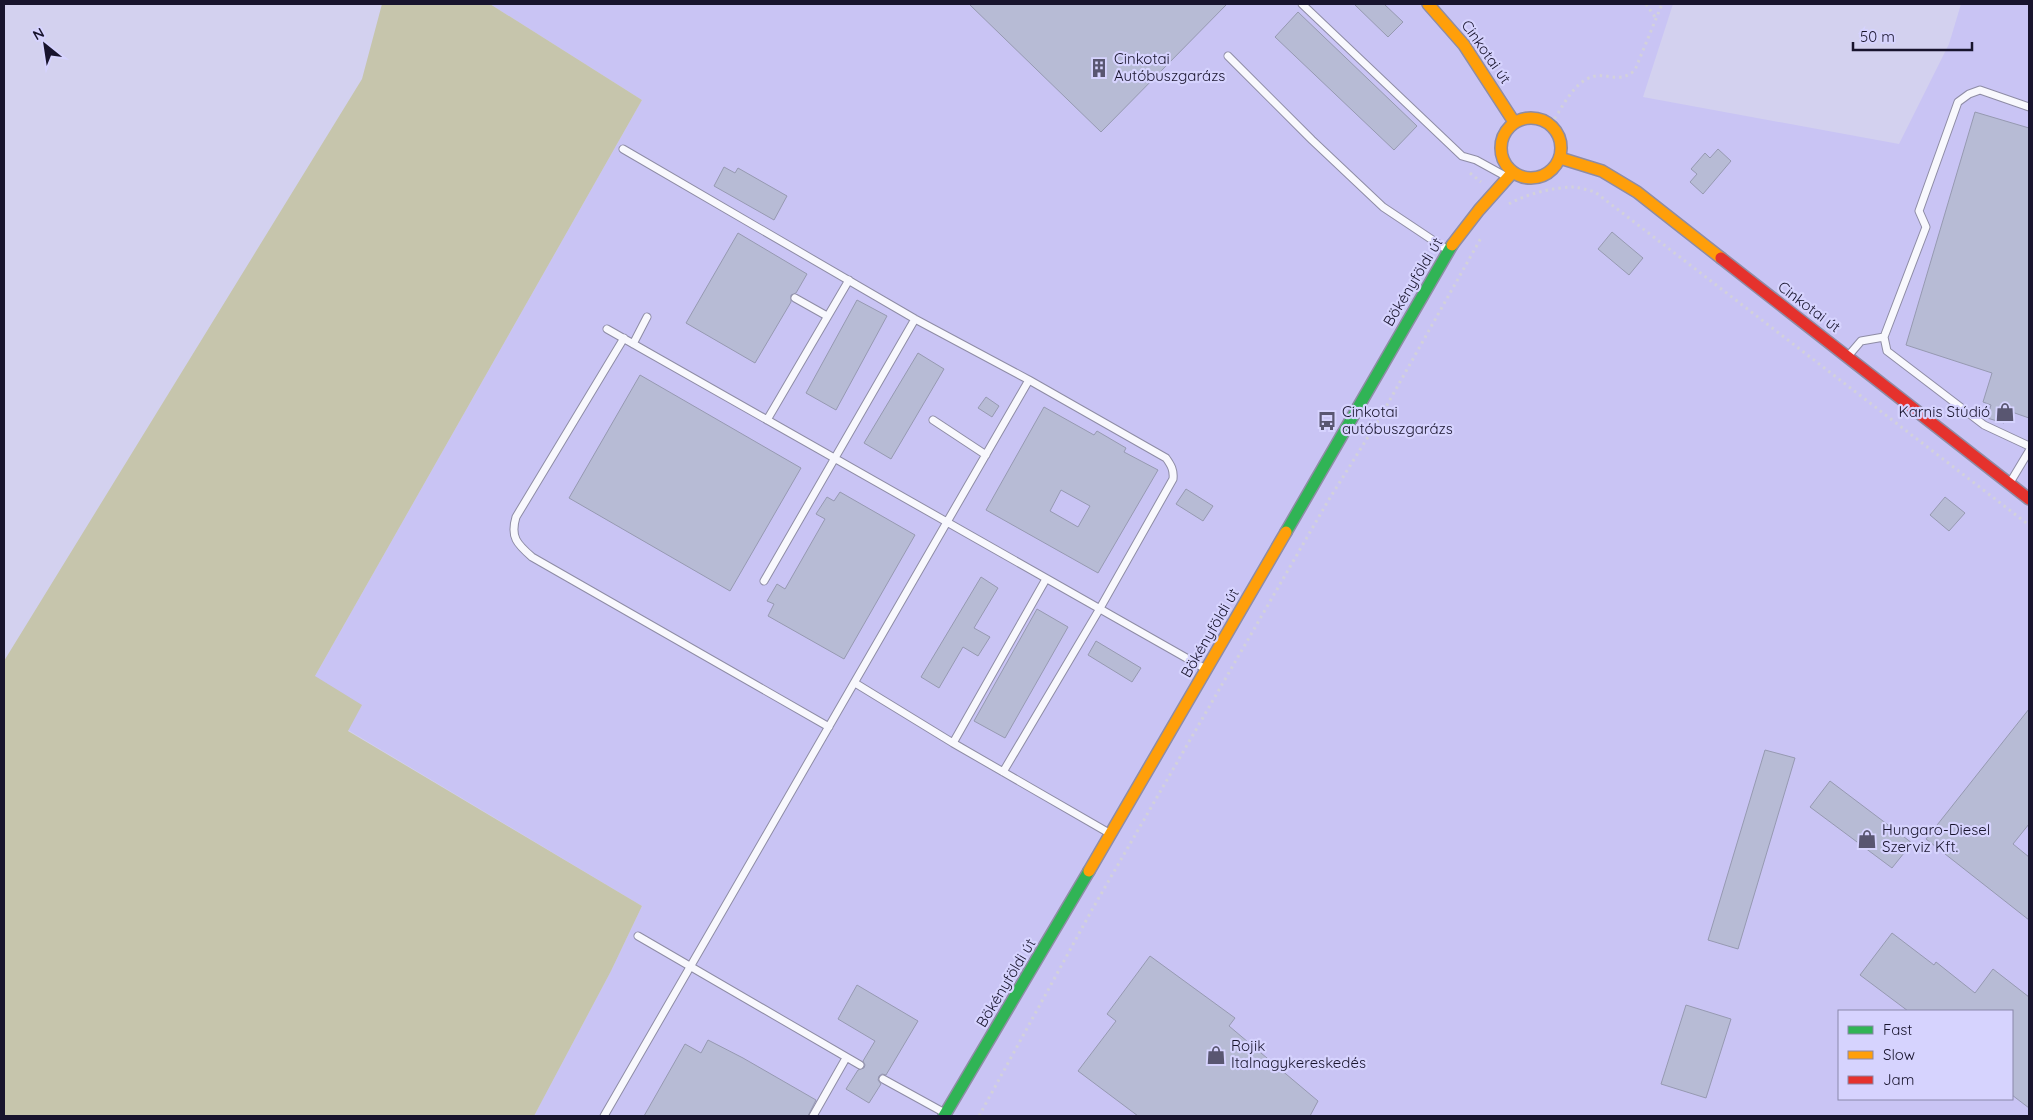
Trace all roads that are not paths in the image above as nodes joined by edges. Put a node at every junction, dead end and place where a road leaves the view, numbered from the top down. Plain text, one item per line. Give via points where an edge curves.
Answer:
1 (1302, 4) edge
2 (1428, 4) edge
3 (1228, 56) dead end
4 (2029, 107) edge
5 (1514, 122) junction
6 (623, 149) dead end
7 (1560, 158) junction
8 (1510, 175) junction
9 (1448, 251) junction
10 (849, 280) junction
11 (795, 298) dead end
12 (827, 316) junction
13 (648, 317) dead end
14 (915, 319) junction
15 (606, 328) dead end
16 (1884, 337) junction
17 (624, 338) junction
18 (633, 344) junction
19 (1848, 356) junction
20 (1029, 380) junction
21 (767, 420) junction
22 (933, 420) dead end
23 (2029, 446) edge
24 (2029, 451) edge
25 (986, 455) junction
26 (835, 459) junction
27 (2009, 484) junction
28 (2029, 499) edge
29 (947, 523) junction
30 (1046, 580) junction
31 (764, 581) dead end
32 (1099, 610) junction
33 (1206, 670) junction
34 (855, 683) junction
35 (830, 727) junction
36 (953, 743) junction
37 (1003, 772) junction
38 (1111, 834) junction
39 (638, 936) dead end
40 (690, 966) junction
41 (846, 1058) junction
42 (860, 1066) dead end
43 (883, 1079) dead end
44 (945, 1115) edge
45 (604, 1116) edge
46 (813, 1116) edge

1 - 8 lane via 1462,156
2 - 5 street, Cinkotai út via 1464,43
3 - 9 lane via 1383,207
4 - 16 lane via 1980,90 1958,102 1919,211 1926,227
5 - 7 street via 1533,117 1551,124 1562,146
5 - 8 street via 1504,132 1500,146 1502,161
6 - 10 lane
7 - 8 street via 1552,170 1539,177
7 - 19 street, Cinkotai út via 1602,171 1637,192
8 - 9 street, Bökényföldi út via 1472,216
9 - 33 street, Bökényföldi út
10 - 12 lane
10 - 14 lane
11 - 12 lane
12 - 21 lane
13 - 18 lane
14 - 20 lane
14 - 26 lane
15 - 17 lane
16 - 19 lane via 1861,341
16 - 23 lane via 1887,351 1984,425
17 - 18 lane
17 - 35 lane via 516,517 515,539 532,557
18 - 21 lane
19 - 27 street, Cinkotai út
20 - 25 lane
20 - 32 lane via 1166,458 1172,468 1173,479
21 - 26 lane
22 - 25 lane
24 - 27 lane
25 - 29 lane
26 - 29 lane
26 - 31 lane
27 - 28 street, Cinkotai út
29 - 30 lane
29 - 34 lane
30 - 32 lane
30 - 36 lane
32 - 33 lane
32 - 37 lane
33 - 38 street, Bökényföldi út
34 - 35 lane
34 - 36 lane
35 - 40 lane
36 - 37 lane
37 - 38 lane
38 - 44 street, Bökényföldi út
39 - 40 lane
40 - 41 lane
40 - 45 lane
41 - 42 lane
41 - 46 lane
43 - 44 lane

